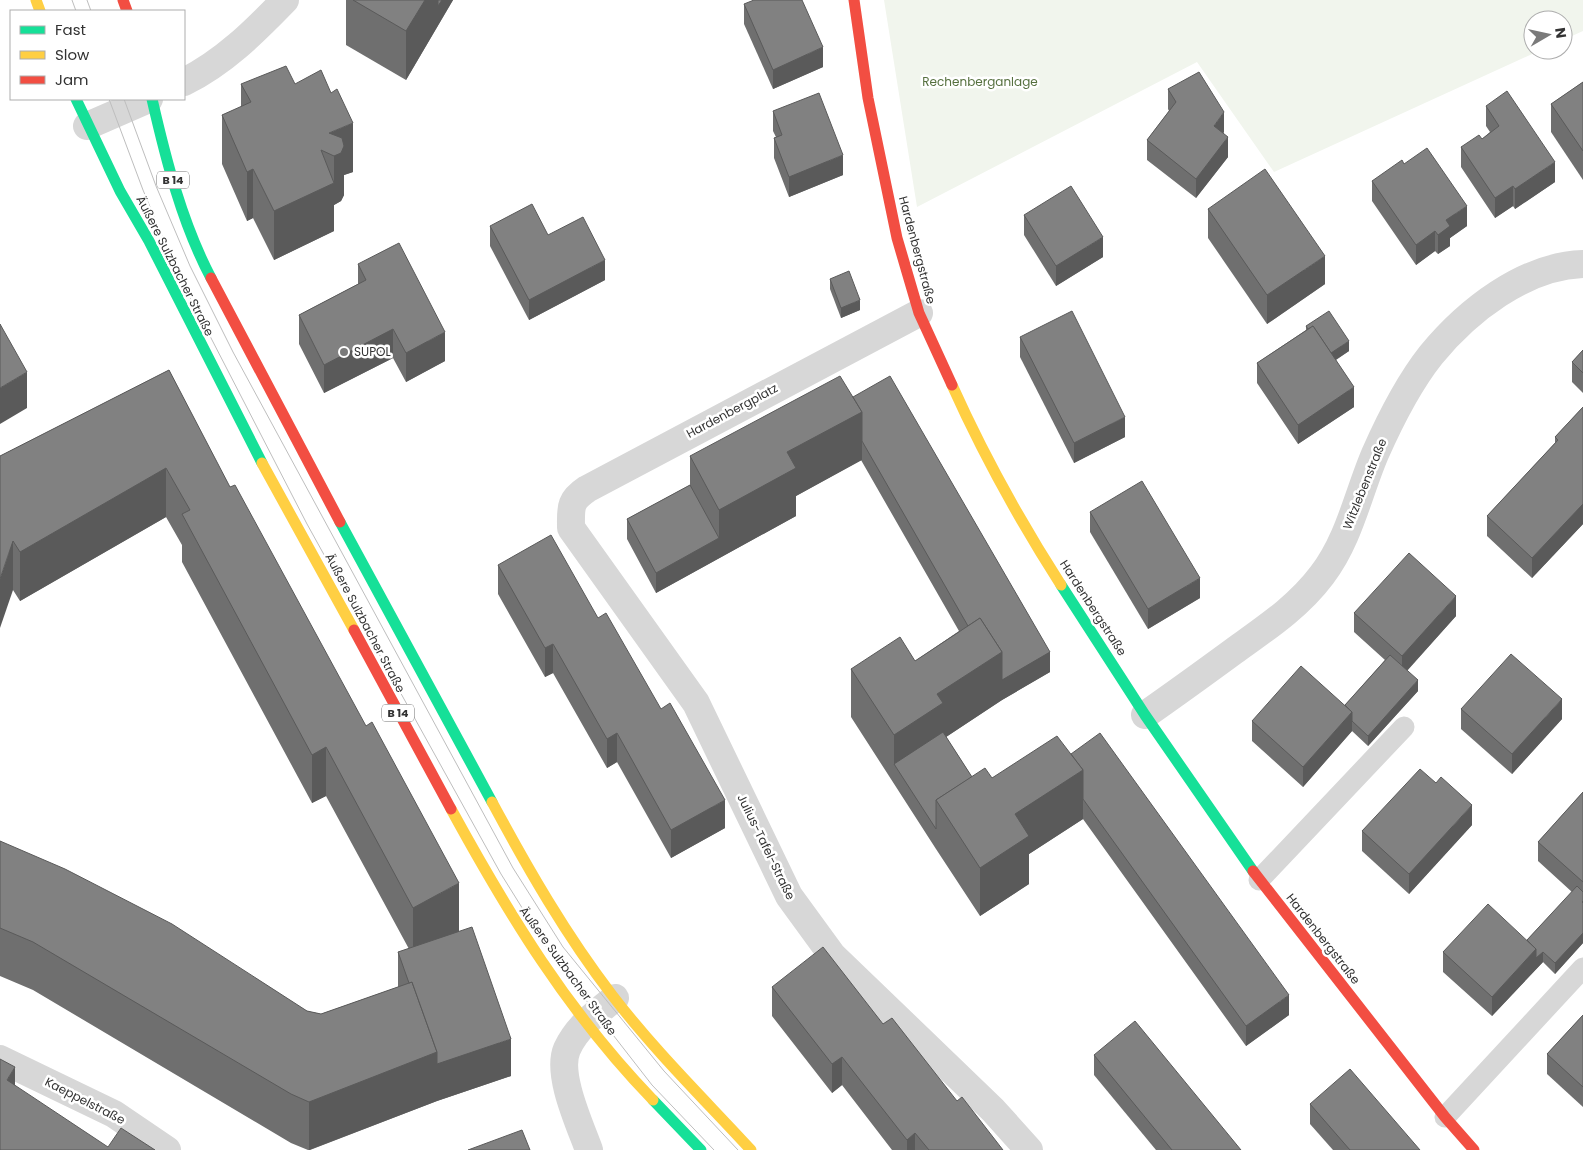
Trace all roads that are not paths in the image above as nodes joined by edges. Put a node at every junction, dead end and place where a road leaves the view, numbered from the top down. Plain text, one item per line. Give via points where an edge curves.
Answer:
1 (285, 0) edge
2 (854, 0) edge
3 (185, 81) edge
4 (76, 100) edge
5 (149, 100) edge
6 (151, 100) edge
7 (87, 126) junction
8 (1583, 264) edge
9 (919, 312) junction
10 (571, 528) joint
11 (1145, 715) junction
12 (1404, 727) dead end
13 (1260, 880) junction
14 (1583, 968) edge
15 (615, 998) junction
16 (585, 1023) junction
17 (0, 1059) edge
18 (1445, 1117) junction
19 (167, 1150) edge
20 (588, 1150) edge
21 (701, 1150) edge
22 (751, 1150) edge
23 (1029, 1150) edge
24 (1474, 1150) edge

1 - 3 street via 244,42
2 - 9 main road, Hardenbergstraße via 882,170 897,238
4 - 7 main road, Äußere Sulzbacher Straße / B 14
5 - 7 street
6 - 15 main road, Äußere Sulzbacher Straße / B 14 via 164,157 206,269 512,839 563,924
7 - 16 main road, Äußere Sulzbacher Straße / B 14 via 233,409 476,856 519,930
8 - 11 street, Witzlebenstraße via 1548,271 1511,286 1449,334 1398,407 1375,454 1346,534 1323,574 1288,612
9 - 10 street, Hardenbergplatz via 587,489 575,498
9 - 11 main road, Hardenbergstraße via 972,430 1032,539
10 - 23 street, Julius-Tafel-Straße via 696,704 788,896 832,955 993,1110
11 - 13 main road, Hardenbergstraße
12 - 13 lane
13 - 18 main road, Hardenbergstraße
14 - 18 lane
15 - 16 street
15 - 22 main road, Äußere Sulzbacher Straße / B 14 via 650,1042
16 - 20 street via 566,1050 564,1075
16 - 21 main road, Äußere Sulzbacher Straße / B 14
17 - 19 street, Kaeppelstraße via 114,1114
18 - 24 main road, Hardenbergstraße

